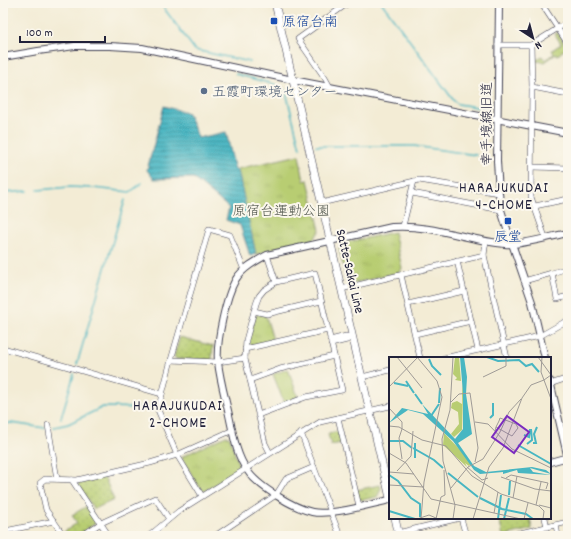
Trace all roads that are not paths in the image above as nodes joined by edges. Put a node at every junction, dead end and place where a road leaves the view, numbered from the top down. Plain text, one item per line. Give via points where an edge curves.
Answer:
1 (275, 3) edge
2 (348, 3) edge
3 (498, 3) edge
4 (541, 3) edge
5 (568, 22) edge
6 (558, 28) junction
7 (568, 44) edge
8 (498, 45) junction
9 (531, 46) junction
10 (3, 57) edge
11 (293, 80) junction
12 (330, 87) junction
13 (532, 87) junction
14 (567, 93) edge
15 (498, 120) junction
16 (532, 126) junction
17 (568, 133) edge
18 (532, 167) junction
19 (568, 168) edge
20 (414, 181) junction
21 (412, 193) junction
22 (499, 193) junction
23 (568, 199) edge
24 (321, 203) junction
25 (535, 206) junction
26 (501, 210) junction
27 (403, 226) junction
28 (568, 232) edge
29 (545, 237) junction
30 (330, 240) junction
31 (486, 241) junction
32 (512, 244) junction
33 (267, 255) junction
34 (484, 255) junction
35 (457, 261) junction
36 (568, 268) edge
37 (244, 270) junction
38 (552, 272) junction
39 (401, 275) junction
40 (524, 281) junction
41 (276, 282) junction
42 (341, 289) junction
43 (464, 291) junction
44 (568, 296) edge
45 (321, 301) junction
46 (408, 304) junction
47 (254, 311) junction
48 (568, 320) edge
49 (471, 321) junction
50 (328, 330) junction
51 (414, 334) junction
52 (540, 336) junction
53 (353, 337) junction
54 (331, 342) junction
55 (504, 344) junction
56 (3, 348) edge
57 (245, 349) junction
58 (478, 350) junction
59 (334, 356) junction
60 (420, 357) edge
61 (448, 357) edge
62 (508, 357) edge
63 (545, 357) edge
64 (245, 358) junction
65 (171, 360) junction
66 (218, 362) junction
67 (389, 370) edge
68 (362, 377) junction
69 (568, 378) edge
70 (250, 380) junction
71 (551, 383) edge
72 (551, 387) edge
73 (162, 394) junction
74 (389, 406) edge
75 (370, 410) junction
76 (258, 415) junction
77 (338, 418) junction
78 (48, 425) dead end
79 (233, 430) junction
80 (301, 433) junction
81 (270, 453) junction
82 (177, 455) junction
83 (568, 458) edge
84 (551, 462) edge
85 (314, 467) junction
86 (246, 468) junction
87 (56, 479) junction
88 (72, 480) junction
89 (276, 495) junction
90 (389, 495) edge
91 (202, 496) junction
92 (389, 499) edge
93 (358, 506) junction
94 (331, 512) junction
95 (169, 519) junction
96 (395, 519) edge
97 (457, 519) edge
98 (461, 519) edge
99 (545, 519) edge
100 (54, 521) junction
101 (568, 522) edge
102 (101, 523) junction
103 (556, 525) junction
104 (547, 527) junction
105 (155, 534) edge
106 (399, 534) edge
107 (516, 535) edge
108 (6, 536) edge
109 (64, 536) edge
110 (81, 536) edge
111 (109, 536) edge
112 (149, 536) edge
113 (215, 536) edge
114 (340, 536) edge
115 (385, 536) edge
116 (466, 536) edge
117 (507, 536) edge
118 (558, 536) edge

1 - 11 main road, Satte-Sakai Line
2 - 12 street via 298,39
3 - 8 street, 幸手境線旧道
4 - 6 street
5 - 6 street
6 - 7 street
6 - 9 street
8 - 9 street
8 - 15 street, 幸手境線旧道
9 - 13 street
10 - 11 street via 62,48 142,48
11 - 12 street
11 - 24 main road, Satte-Sakai Line
12 - 15 street
13 - 14 street
13 - 16 street
15 - 16 street
15 - 22 street, 幸手境線旧道
16 - 17 street
16 - 18 street
18 - 19 street
18 - 25 street via 531,197
20 - 21 street
20 - 22 street
20 - 24 street
21 - 26 street
21 - 27 street
22 - 26 street, 幸手境線旧道
23 - 25 street
24 - 30 main road, Satte-Sakai Line
25 - 29 street
26 - 32 street, 幸手境線旧道
27 - 30 street
27 - 31 street
28 - 29 street
29 - 32 street
30 - 33 street
30 - 42 main road, Satte-Sakai Line
31 - 32 street
31 - 34 street
32 - 40 street, 幸手境線旧道
33 - 37 street
33 - 41 street
34 - 35 street
34 - 55 street
35 - 39 street
35 - 43 street
36 - 38 street
37 - 65 street via 230,235 210,229
37 - 66 street via 236,279 230,294 219,337
38 - 40 street
38 - 44 street via 557,299
39 - 42 street
39 - 46 street
40 - 52 street, 幸手境線旧道
41 - 45 street via 315,273
41 - 47 street via 259,296
42 - 53 main road, Satte-Sakai Line
43 - 46 street
43 - 49 street
45 - 47 street via 267,314
45 - 50 street
46 - 51 street
47 - 57 street
48 - 52 street
49 - 51 street
49 - 58 street
50 - 54 street
50 - 57 street
51 - 60 street
52 - 55 street
52 - 63 street, 幸手境線旧道
53 - 54 street
53 - 68 main road, Satte-Sakai Line
54 - 59 street
55 - 58 street
55 - 62 street
56 - 73 street
57 - 64 street
58 - 61 street
59 - 70 street via 280,369
59 - 76 street via 342,390 306,397
64 - 66 street
64 - 70 street
65 - 66 street
65 - 73 street
66 - 79 street
67 - 68 street
68 - 75 main road, Satte-Sakai Line
69 - 71 street
70 - 76 street
72 - 83 street
73 - 82 street via 158,410
74 - 75 street
75 - 77 street
75 - 90 main road, Satte-Sakai Line
76 - 81 street
77 - 80 street via 320,422
77 - 93 street
78 - 87 street
79 - 82 street
79 - 86 street
80 - 81 street
80 - 85 street
81 - 86 street
82 - 88 street
82 - 91 street
83 - 84 street
85 - 89 street via 286,479
85 - 94 street
86 - 89 street via 256,480
86 - 91 street
87 - 88 street
87 - 100 street via 45,479 40,483 46,510
88 - 102 street
89 - 94 street via 306,510 318,513
89 - 113 street
91 - 95 street
92 - 93 street
93 - 94 street
94 - 114 street
95 - 102 street via 154,498
95 - 105 street
96 - 106 main road
97 - 106 street
98 - 116 street
99 - 104 street
100 - 108 street via 5,531
100 - 109 street
101 - 103 street
102 - 110 street
102 - 111 street
103 - 104 street
103 - 118 street
104 - 107 street
105 - 112 street
106 - 115 street
107 - 117 street

